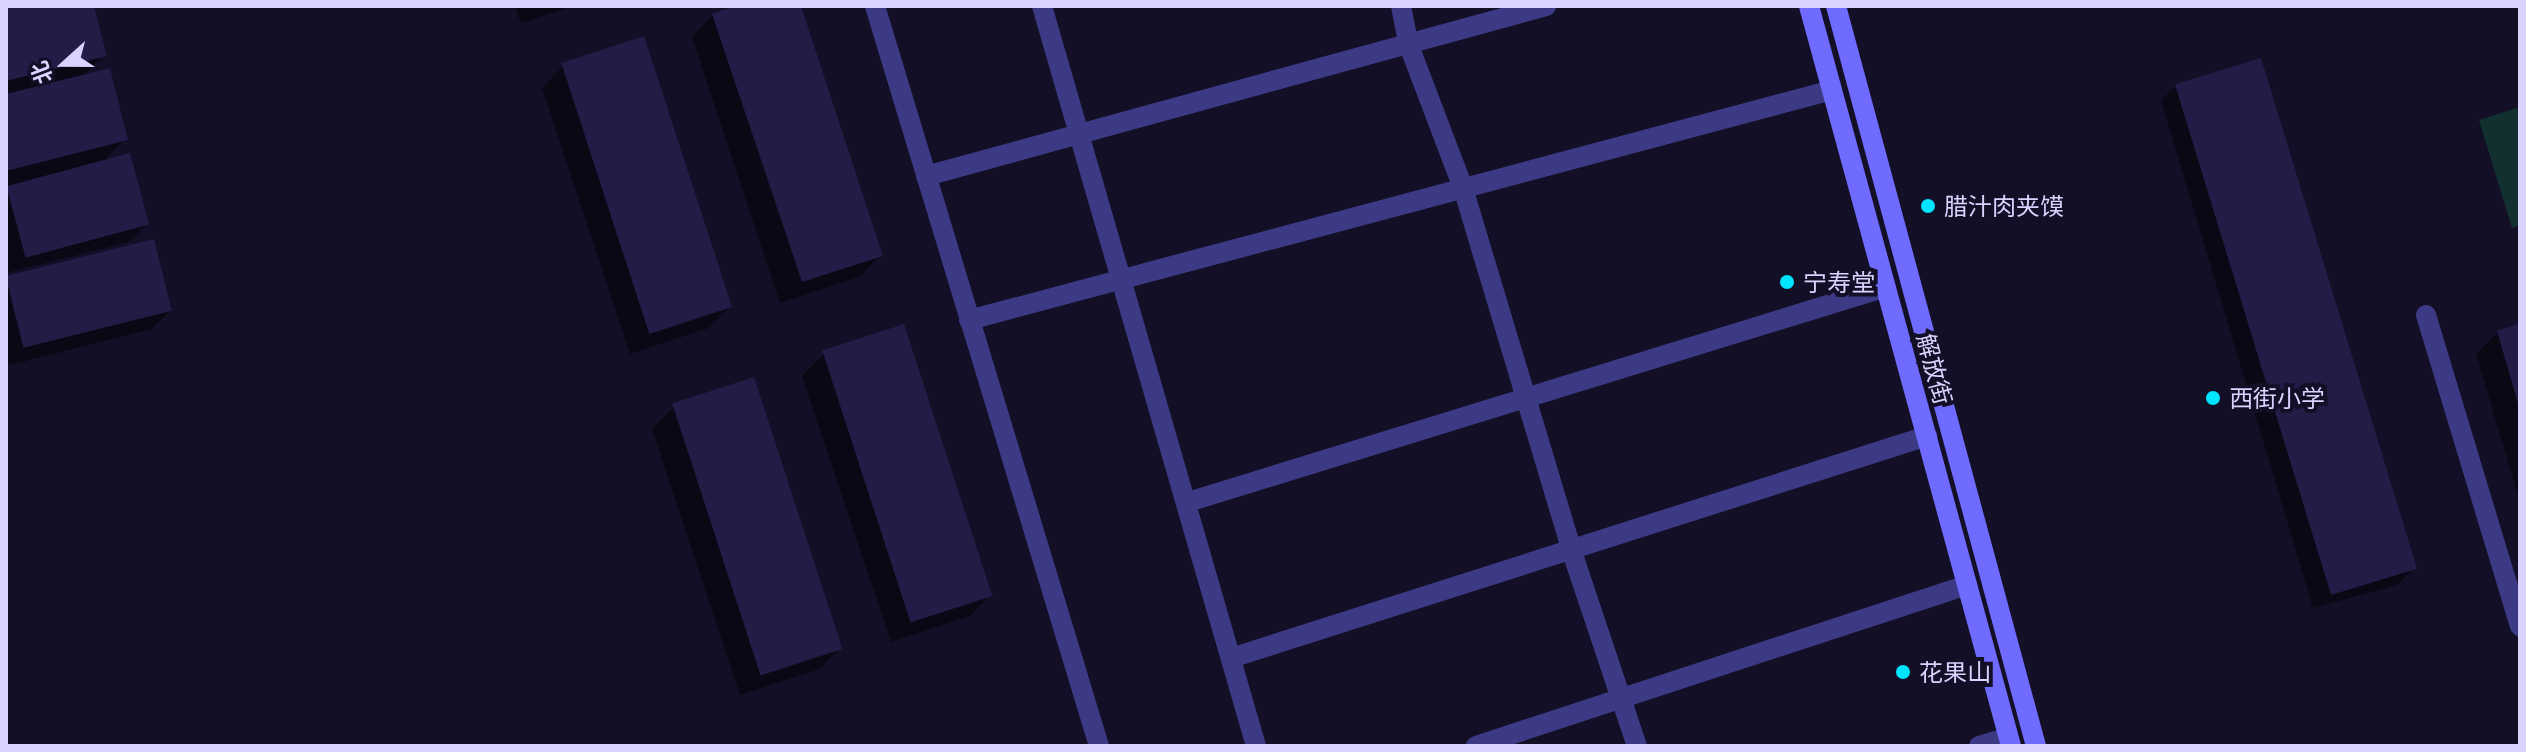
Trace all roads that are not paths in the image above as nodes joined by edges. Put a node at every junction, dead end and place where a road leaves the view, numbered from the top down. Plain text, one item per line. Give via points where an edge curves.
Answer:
1 (1042, 6) edge
2 (1401, 6) edge
3 (1546, 6) edge
4 (1809, 6) edge
5 (1836, 6) edge
6 (882, 8) edge
7 (1408, 43) junction
8 (1832, 90) junction
9 (1078, 134) junction
10 (926, 176) junction
11 (1463, 188) junction
12 (1124, 278) junction
13 (1886, 287) junction
14 (2426, 315) dead end
15 (969, 320) junction
16 (1527, 398) junction
17 (1927, 436) junction
18 (1188, 502) junction
19 (1571, 549) junction
20 (1967, 585) junction
21 (2520, 626) edge
22 (1231, 658) junction
23 (1622, 698) junction
24 (2010, 741) edge
25 (1099, 746) edge
26 (1256, 746) edge
27 (1476, 746) edge
28 (1637, 746) edge
29 (1979, 746) edge
30 (2036, 746) edge

1 - 9 street
2 - 7 street
3 - 7 street
4 - 8 main road, 解放街
5 - 30 main road
6 - 10 street
7 - 9 street
7 - 11 street
8 - 11 street
8 - 13 main road, 解放街
9 - 10 street
9 - 12 street
10 - 15 street
11 - 12 street
11 - 16 street
12 - 15 street
12 - 18 street
13 - 16 street
13 - 17 main road, 解放街
14 - 21 street
15 - 25 street
16 - 18 street
16 - 19 street
17 - 19 street
17 - 20 main road, 解放街
18 - 22 street
19 - 22 street
19 - 23 street
20 - 23 street
20 - 24 main road, 解放街
22 - 26 street
23 - 27 street
23 - 28 street
24 - 29 street

